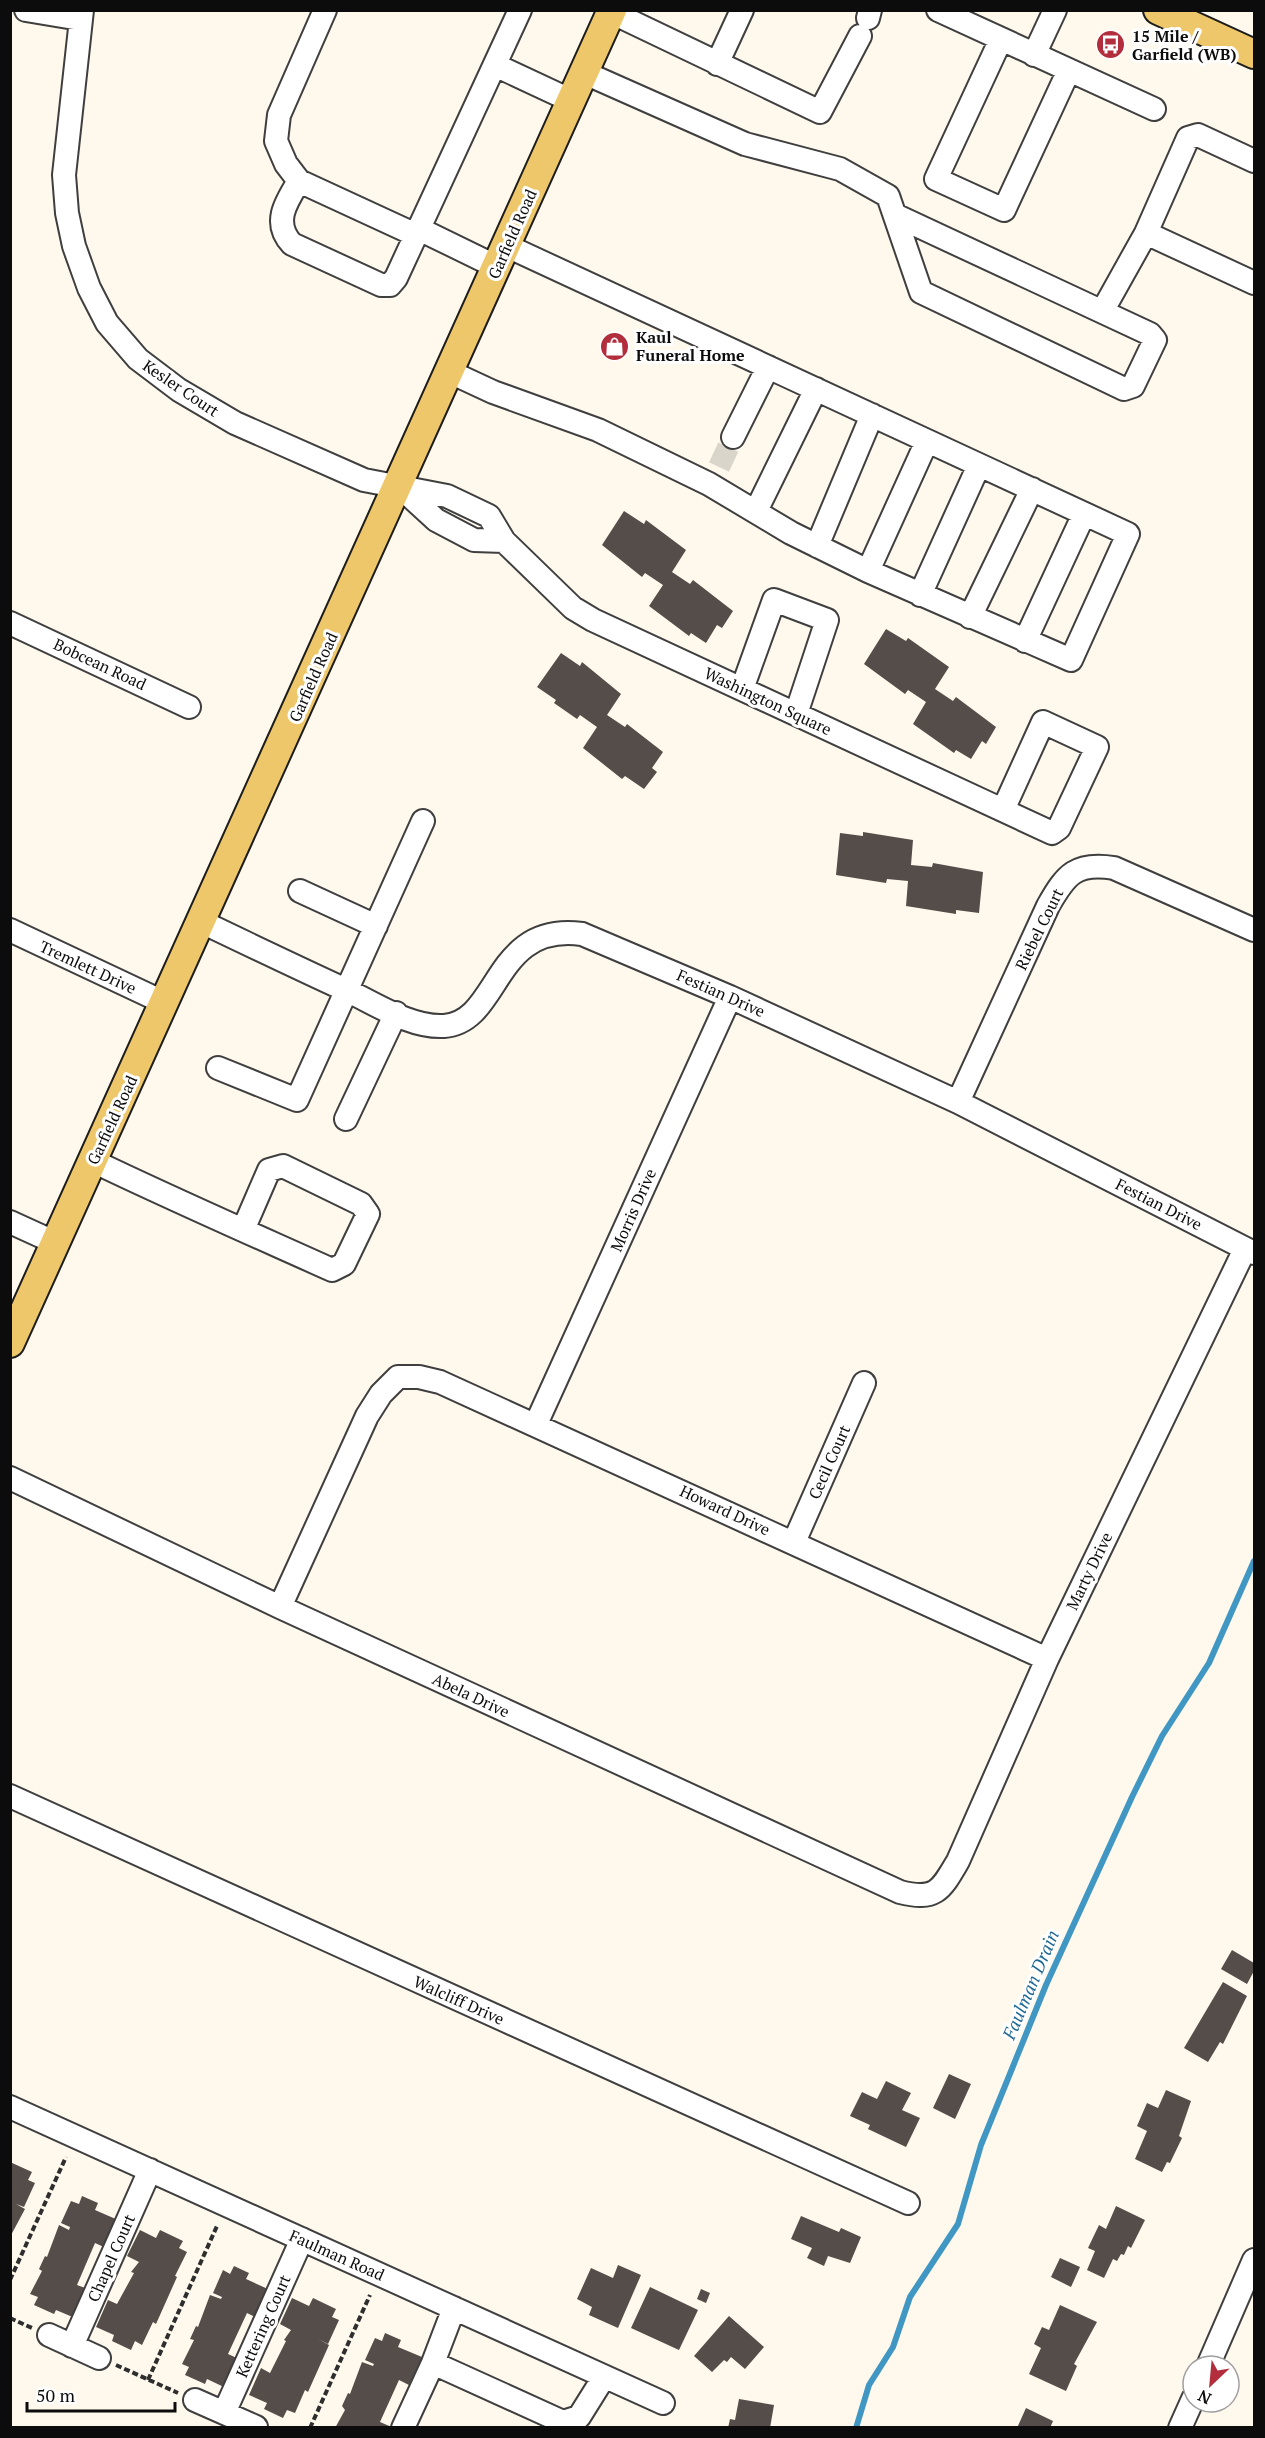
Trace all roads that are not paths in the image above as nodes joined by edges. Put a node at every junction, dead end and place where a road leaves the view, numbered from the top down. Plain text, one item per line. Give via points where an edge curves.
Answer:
1 (26, 10) edge
2 (326, 10) edge
3 (520, 10) edge
4 (742, 10) edge
5 (938, 10) edge
6 (1055, 10) edge
7 (1158, 10) edge
8 (612, 11) edge
9 (81, 15) edge
10 (866, 22) edge
11 (1000, 39) junction
12 (1254, 54) edge
13 (1034, 55) junction
14 (717, 64) junction
15 (495, 65) junction
16 (1069, 70) junction
17 (585, 73) junction
18 (572, 101) junction
19 (1154, 109) dead end
20 (1254, 161) edge
21 (299, 181) junction
22 (897, 216) junction
23 (417, 232) junction
24 (1146, 233) junction
25 (502, 256) junction
26 (1254, 282) edge
27 (1103, 310) junction
28 (768, 367) junction
29 (450, 372) junction
30 (816, 389) junction
31 (872, 415) junction
32 (734, 437) tunnel mouth
33 (927, 441) junction
34 (979, 465) junction
35 (399, 486) junction
36 (1032, 489) junction
37 (756, 511) junction
38 (1084, 513) junction
39 (817, 546) junction
40 (868, 571) junction
41 (920, 595) junction
42 (970, 617) junction
43 (10, 623) edge
44 (1025, 641) junction
45 (742, 689) junction
46 (189, 707) dead end
47 (796, 714) junction
48 (1003, 810) junction
49 (423, 821) dead end
50 (300, 891) dead end
51 (202, 922) junction
52 (376, 926) junction
53 (10, 930) edge
54 (1254, 930) edge
55 (347, 991) junction
56 (730, 996) junction
57 (165, 1003) junction
58 (396, 1013) junction
59 (218, 1068) dead end
60 (958, 1102) junction
61 (346, 1119) dead end
62 (93, 1161) junction
63 (10, 1222) edge
64 (243, 1230) junction
65 (56, 1243) junction
66 (1250, 1251) edge
67 (10, 1343) edge
68 (864, 1383) dead end
69 (536, 1424) junction
70 (10, 1478) edge
71 (794, 1542) junction
72 (280, 1607) junction
73 (1047, 1659) junction
74 (10, 1796) edge
75 (935, 1894) joint
76 (10, 2107) edge
77 (150, 2170) junction
78 (908, 2203) dead end
79 (302, 2239) junction
80 (1254, 2260) edge
81 (454, 2308) junction
82 (49, 2336) dead end
83 (72, 2346) junction
84 (1213, 2354) edge
85 (99, 2358) road end
86 (433, 2363) junction
87 (604, 2377) junction
88 (195, 2400) road end
89 (663, 2403) dead end
90 (224, 2413) junction
91 (256, 2427) edge
92 (404, 2427) edge

1 - 9 street
2 - 21 street via 276,128 280,153
3 - 15 street
4 - 14 street
5 - 11 street
6 - 13 street
7 - 12 main road
8 - 14 street
8 - 17 main road, Garfield Road
9 - 35 street, Kesler Court via 64,175 66,203 78,257 107,323 138,359 179,390 235,423 364,480
10 - 14 street via 819,112
11 - 13 street
11 - 16 street via 936,179 1004,210
13 - 16 street
15 - 18 street
15 - 23 street
16 - 19 street
17 - 18 main road, Garfield Road
17 - 22 street via 745,144 840,169 888,196
18 - 25 main road, Garfield Road
20 - 24 street via 1198,135 1188,138
21 - 23 street
21 - 23 street via 281,217 285,236 292,244 386,285 396,278
22 - 27 street
22 - 27 street via 921,292 1124,389 1133,386 1155,340
23 - 25 street
24 - 26 street
24 - 27 street
25 - 28 street
25 - 29 main road, Garfield Road
28 - 30 street
28 - 32 street
29 - 35 main road, Garfield Road
29 - 37 street via 493,392 714,475
30 - 31 street
30 - 37 street
31 - 33 street
31 - 39 street
33 - 34 street
33 - 40 street
34 - 36 street
34 - 41 street
35 - 45 street, Washington Square via 445,525 474,540 504,541 573,608
35 - 51 main road, Garfield Road
36 - 38 street
36 - 42 street
37 - 39 street
38 - 44 street
38 - 44 street via 1128,534 1071,660
39 - 40 street
40 - 41 street
41 - 42 street
42 - 44 street
43 - 46 street, Bobcean Road
45 - 47 street, Washington Square
45 - 47 street via 774,600 827,620
47 - 48 street, Washington Square
48 - 48 street, Washington Square via 1052,833 1059,828 1097,747 1043,722
49 - 52 street
50 - 52 street
51 - 55 street, Festian Drive
51 - 57 main road, Garfield Road
52 - 55 street
53 - 57 street, Tremlett Drive
54 - 60 street, Riebel Court via 1114,868 1078,868 1062,883 1048,906
55 - 58 street, Festian Drive
55 - 59 street via 297,1100
56 - 58 street, Festian Drive via 582,934 563,931 547,934 513,955 471,1013 457,1023 432,1025
56 - 60 street, Festian Drive
56 - 69 street, Morris Drive
57 - 62 main road, Garfield Road
58 - 61 street
60 - 66 street, Festian Drive
62 - 64 street
62 - 65 main road, Garfield Road
63 - 65 street
64 - 64 street via 269,1170 283,1166 361,1204 368,1214 344,1264 332,1269
65 - 67 main road, Garfield Road
66 - 73 street, Marty Drive
68 - 71 street, Cecil Court
69 - 71 street, Howard Drive
69 - 72 street, Howard Drive via 440,1382 398,1377 367,1416
70 - 72 street, Abela Drive
71 - 73 street, Howard Drive
72 - 75 street, Abela Drive via 900,1892 918,1897
73 - 75 street, Marty Drive via 958,1861
74 - 78 street, Walcliff Drive
76 - 77 street, Faulman Road
77 - 79 street, Faulman Road
77 - 83 street, Chapel Court
79 - 81 street, Faulman Road
79 - 90 street, Kettering Court
80 - 84 street
81 - 86 street
81 - 87 street, Faulman Road
82 - 83 street
83 - 85 street
86 - 87 street via 564,2422 579,2417
86 - 92 street
87 - 89 street, Faulman Road
88 - 90 street
90 - 91 street

